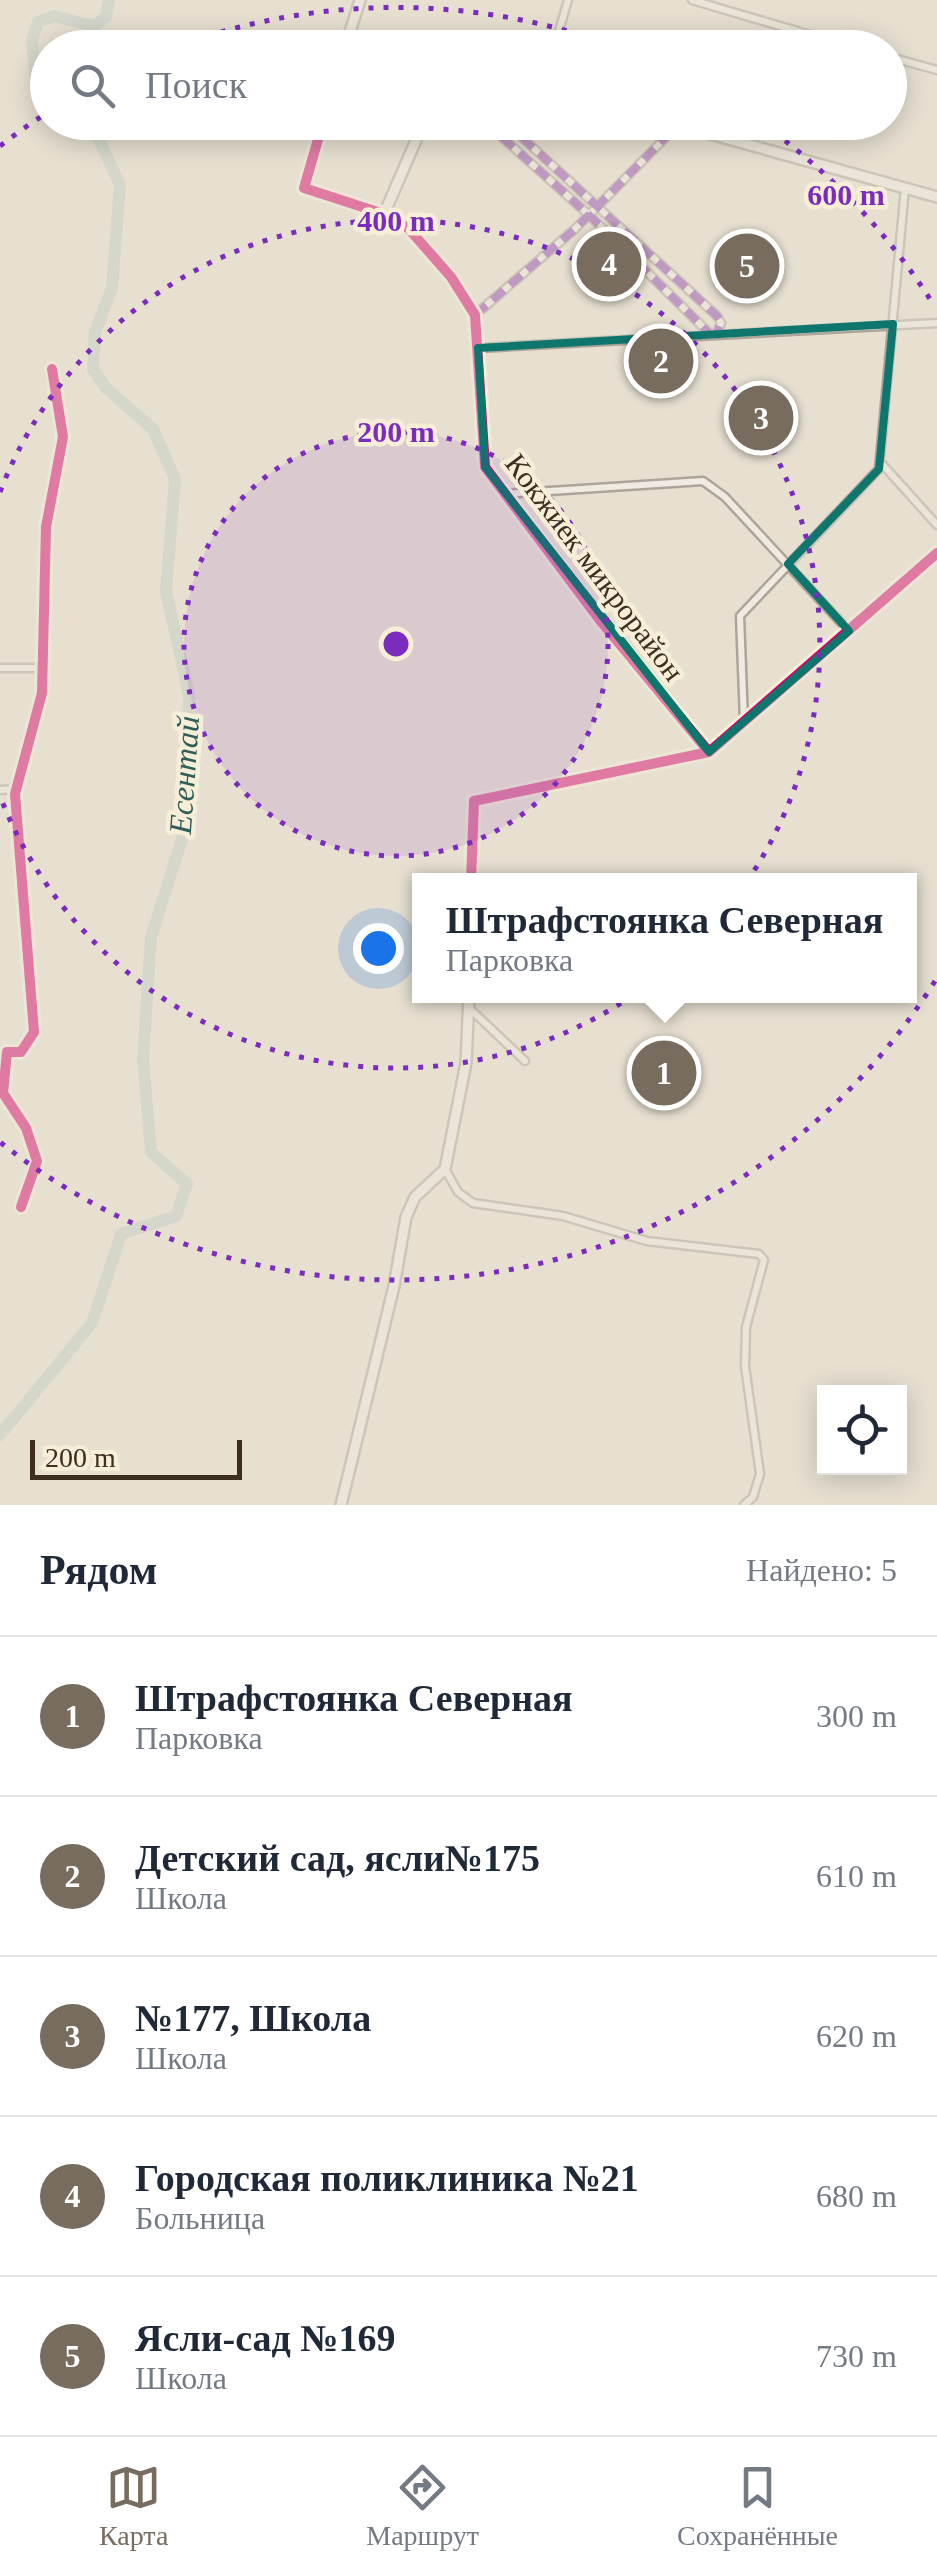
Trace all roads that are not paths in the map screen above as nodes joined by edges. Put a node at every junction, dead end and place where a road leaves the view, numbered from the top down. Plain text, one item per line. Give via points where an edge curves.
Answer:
1 (360, 0) edge
2 (568, 0) edge
3 (692, 0) edge
4 (351, 30) edge
5 (559, 30) edge
6 (793, 30) edge
7 (907, 62) edge
8 (937, 70) edge
9 (318, 140) edge
10 (416, 140) edge
11 (505, 140) edge
12 (525, 140) edge
13 (658, 140) edge
14 (731, 140) edge
15 (905, 188) junction
16 (937, 197) edge
17 (598, 205) junction
18 (384, 214) junction
19 (588, 214) junction
20 (475, 315) junction
21 (937, 323) edge
22 (893, 324) junction
23 (713, 334) junction
24 (478, 348) junction
25 (52, 368) dead end
26 (882, 463) junction
27 (503, 494) junction
28 (937, 526) edge
29 (937, 553) edge
30 (788, 564) junction
31 (849, 631) junction
32 (0, 668) edge
33 (44, 668) junction
34 (744, 722) junction
35 (708, 752) junction
36 (16, 789) junction
37 (0, 790) edge
38 (471, 873) edge
39 (468, 1003) edge
40 (471, 1003) edge
41 (0, 1044) edge
42 (8, 1052) junction
43 (525, 1061) dead end
44 (445, 1169) junction
45 (21, 1207) dead end
46 (341, 1505) edge
47 (744, 1505) edge

1 - 4 street
2 - 5 street
3 - 6 street
7 - 8 street
9 - 18 street, Кокжиек микрорайон via 304,188
10 - 18 street
11 - 19 street
12 - 17 street
13 - 17 street
14 - 15 street
15 - 16 street
15 - 22 street
17 - 19 street
17 - 23 street via 717,316 721,323
18 - 20 street, Кокжиек микрорайон via 408,228
19 - 20 street
19 - 23 street
20 - 24 street, Кокжиек микрорайон
21 - 22 street
22 - 23 street
22 - 26 street
23 - 24 street
24 - 27 street, Кокжиек микрорайон via 482,450
25 - 33 street via 63,429 46,527
26 - 28 street
26 - 30 street
27 - 30 street via 703,481
27 - 35 street, Кокжиек микрорайон
29 - 31 street
30 - 31 street
30 - 34 street via 740,616
31 - 34 street
32 - 33 street
33 - 36 street
34 - 35 street
35 - 38 street via 474,801
36 - 37 street
36 - 42 street via 34,1032 21,1052
39 - 44 street via 466,1063
40 - 43 street
41 - 42 street
42 - 45 street via 3,1093 38,1161
44 - 46 street via 406,1217
44 - 47 street via 472,1202 764,1260 746,1328 744,1366 760,1474

